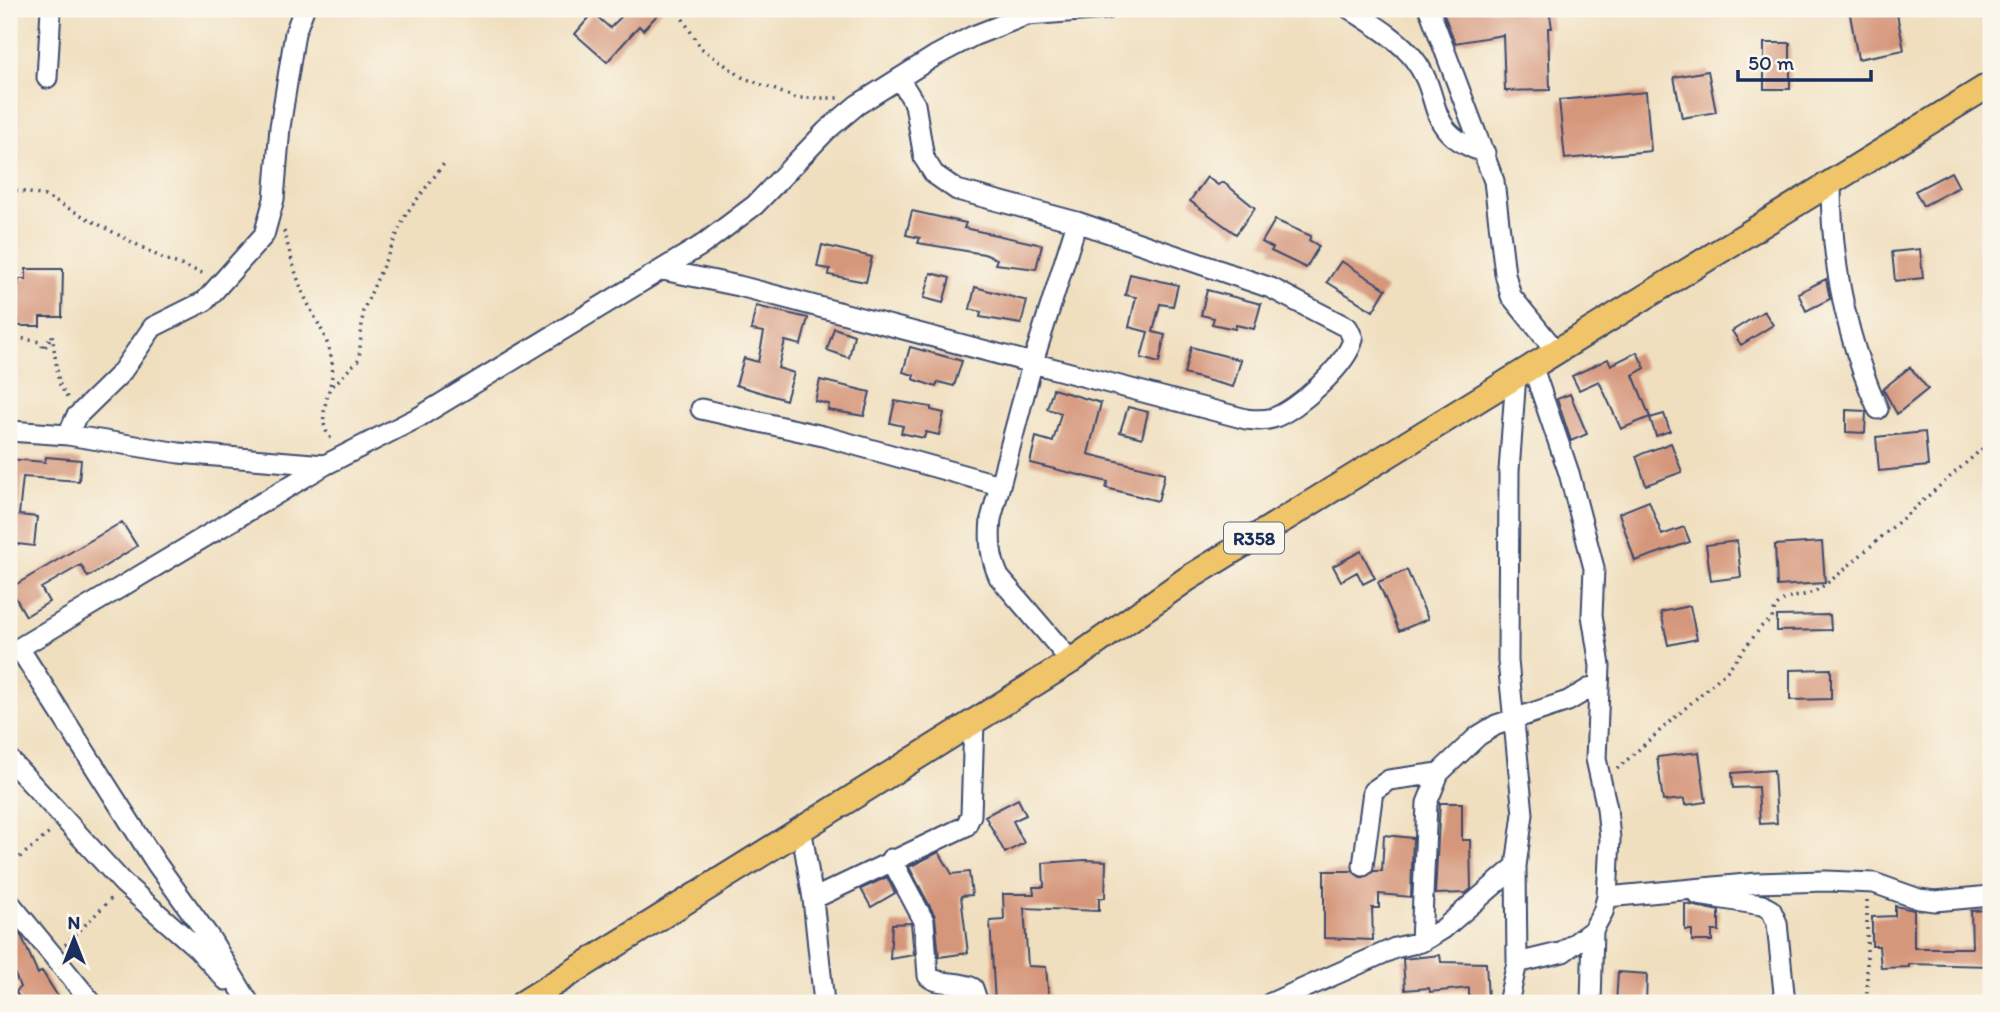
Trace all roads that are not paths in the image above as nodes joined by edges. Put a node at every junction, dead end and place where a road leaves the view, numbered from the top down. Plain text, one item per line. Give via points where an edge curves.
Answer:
1 (51, 9) edge
2 (304, 9) edge
3 (1107, 9) edge
4 (1350, 9) edge
5 (1429, 9) edge
6 (47, 78) dead end
7 (900, 80) junction
8 (1991, 84) edge
9 (1485, 153) junction
10 (1831, 182) junction
11 (1077, 222) junction
12 (663, 270) junction
13 (1555, 350) junction
14 (1032, 365) junction
15 (1524, 370) junction
16 (701, 409) dead end
17 (1878, 409) dead end
18 (9, 430) edge
19 (68, 435) junction
20 (326, 465) junction
21 (999, 485) junction
22 (14, 651) edge
23 (1071, 660) junction
24 (1599, 682) junction
25 (1513, 720) junction
26 (974, 721) junction
27 (9, 759) edge
28 (1439, 773) junction
29 (801, 827) junction
30 (891, 859) junction
31 (1363, 866) dead end
32 (1516, 866) junction
33 (1676, 891) junction
34 (1991, 896) edge
35 (1607, 897) junction
36 (813, 899) junction
37 (9, 902) edge
38 (1593, 930) junction
39 (1421, 942) junction
40 (1517, 964) junction
41 (534, 1001) edge
42 (92, 1003) edge
43 (247, 1003) edge
44 (824, 1003) edge
45 (978, 1003) edge
46 (1271, 1003) edge
47 (1508, 1003) edge
48 (1591, 1003) edge
49 (1785, 1003) edge

1 - 6 street
2 - 19 street via 295,33 274,199 264,235 205,301 153,327 121,373 79,415
3 - 7 street via 1027,15 964,41
4 - 9 street via 1413,57 1446,131 1462,145
5 - 9 street
7 - 11 street via 915,104 924,158 934,174 957,190
7 - 12 street via 858,105 788,167 755,205
8 - 10 main road, R358
9 - 13 street via 1494,181 1511,296
10 - 13 main road, R358
10 - 17 street via 1831,238 1844,312
11 - 14 street
11 - 14 street via 1270,288 1348,328 1352,346 1332,374 1287,411 1262,421
12 - 14 street
12 - 20 street via 419,416
13 - 15 main road, R358
14 - 21 street
15 - 23 main road, R358 via 1187,579
15 - 24 street via 1569,473 1591,548
15 - 25 street via 1509,471 1508,661
16 - 21 street via 823,436
18 - 19 street
19 - 20 street via 179,453
20 - 22 street
21 - 23 street via 991,519 992,561 999,578
22 - 43 street via 211,938
23 - 26 main road, R358
24 - 25 street via 1568,701
24 - 35 street via 1596,759 1610,839
25 - 28 street via 1478,736
25 - 32 street via 1523,796
26 - 29 main road, R358
26 - 30 street via 971,815 966,826
27 - 43 street via 125,884 197,948
28 - 31 street via 1389,780 1373,791
28 - 39 street via 1427,803
29 - 36 street
29 - 41 main road, R358
30 - 36 street
30 - 45 street via 924,921 929,979 967,984
32 - 39 street via 1443,929
32 - 40 street
33 - 34 street via 1826,881 1874,883 1935,901
33 - 35 street
33 - 49 street via 1771,910 1777,923
35 - 38 street
36 - 44 street
37 - 42 street
38 - 40 street via 1563,952
38 - 48 street
39 - 46 street via 1395,948
40 - 47 street

